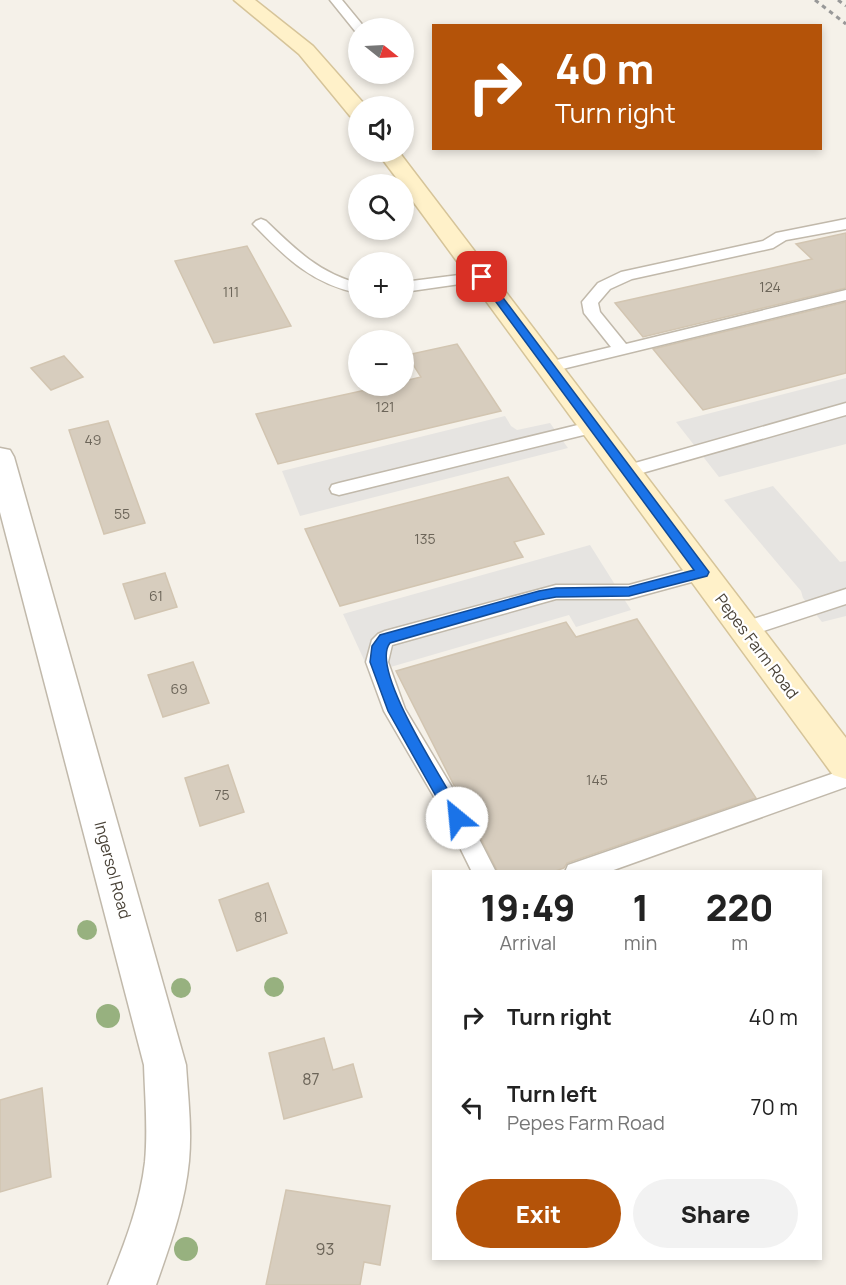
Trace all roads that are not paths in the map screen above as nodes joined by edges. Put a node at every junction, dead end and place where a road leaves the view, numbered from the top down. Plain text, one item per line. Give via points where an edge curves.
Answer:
1 (243, 0) edge
2 (336, 0) edge
3 (351, 18) edge
4 (348, 99) edge
5 (396, 162) edge
6 (261, 224) dead end
7 (846, 224) edge
8 (482, 277) junction
9 (348, 286) edge
10 (414, 286) edge
11 (846, 295) edge
12 (622, 350) junction
13 (550, 367) junction
14 (846, 409) edge
15 (594, 427) junction
16 (0, 457) edge
17 (628, 471) junction
18 (339, 489) dead end
19 (703, 572) junction
20 (846, 596) edge
21 (746, 629) junction
22 (846, 765) edge
23 (846, 778) edge
24 (483, 870) edge
25 (583, 870) edge
26 (132, 1285) edge

1 - 4 street via 306,50
2 - 3 lane
5 - 8 street, Pepes Farm Road
6 - 9 lane via 309,271
7 - 12 lane via 781,236 768,245 627,275 604,286 590,302 592,313
8 - 10 lane
8 - 13 street, Pepes Farm Road
11 - 12 lane
12 - 13 lane
13 - 15 street, Pepes Farm Road
14 - 17 lane
15 - 17 street, Pepes Farm Road
15 - 18 lane
16 - 26 street, Ingersol Road via 165,1065 169,1118 165,1174 152,1232
17 - 19 street, Pepes Farm Road
19 - 21 street, Pepes Farm Road
19 - 24 lane via 629,592 556,592 385,639 379,646 377,662 396,711
20 - 21 lane
21 - 22 street, Pepes Farm Road
23 - 25 lane

